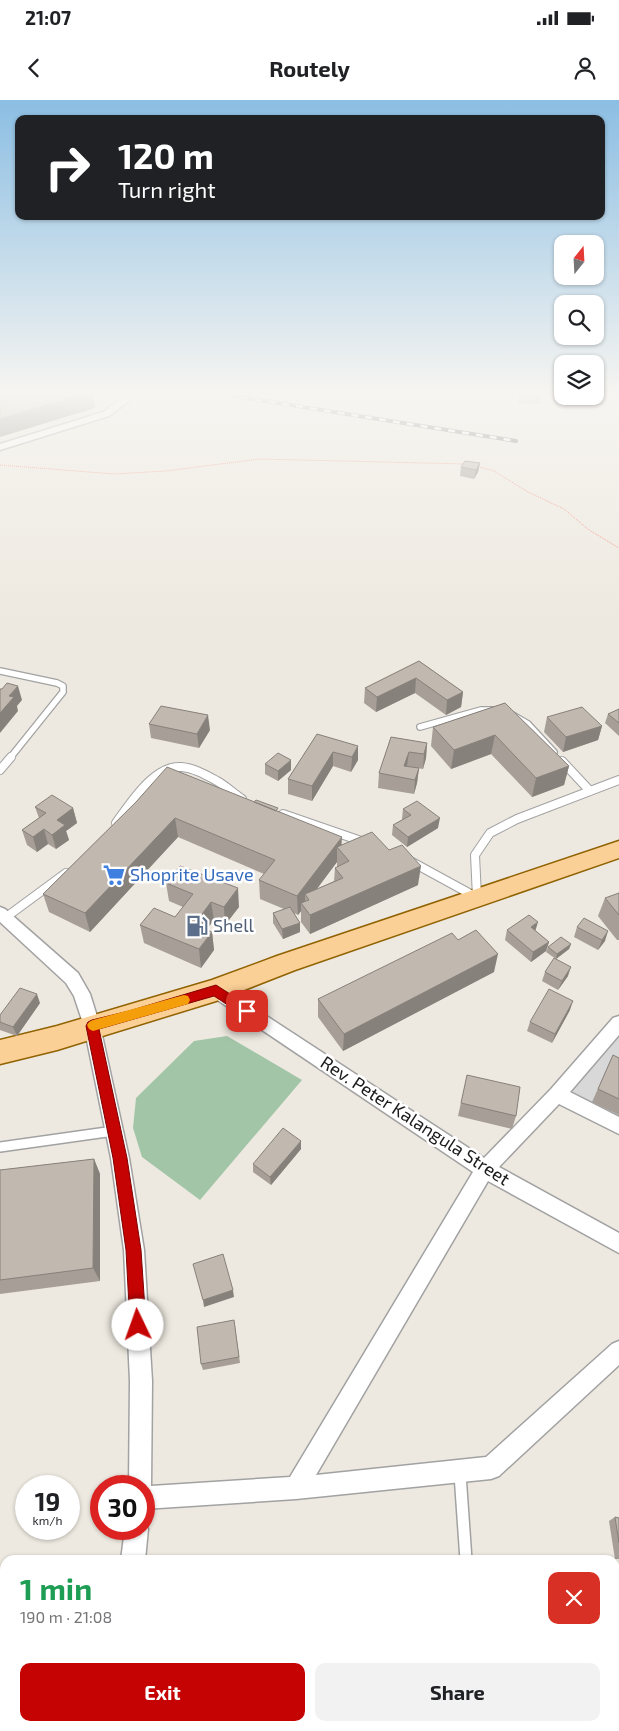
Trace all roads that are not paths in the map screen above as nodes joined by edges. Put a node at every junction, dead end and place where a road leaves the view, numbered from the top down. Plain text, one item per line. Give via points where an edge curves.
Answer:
1 (0, 671) edge
2 (420, 727) dead end
3 (0, 770) edge
4 (619, 780) edge
5 (590, 791) junction
6 (246, 801) edge
7 (277, 811) edge
8 (110, 830) edge
9 (376, 846) edge
10 (619, 849) edge
11 (401, 856) edge
12 (74, 866) edge
13 (477, 897) junction
14 (3, 916) edge
15 (216, 990) junction
16 (619, 1023) edge
17 (92, 1026) junction
18 (0, 1052) edge
19 (557, 1094) junction
20 (619, 1126) edge
21 (114, 1131) junction
22 (0, 1147) edge
23 (485, 1169) junction
24 (619, 1243) edge
25 (619, 1351) edge
26 (460, 1472) junction
27 (140, 1475) edge
28 (296, 1488) junction
29 (155, 1497) edge
30 (135, 1540) edge
31 (133, 1555) edge
32 (466, 1555) edge

1 - 3 lane via 63,686 63,692
2 - 5 lane via 481,710 518,716
4 - 5 lane
5 - 13 lane via 490,833 475,856
6 - 8 lane via 214,779 188,768 171,767 144,788
7 - 9 lane
10 - 13 main road
11 - 13 lane
12 - 14 lane
13 - 15 main road
14 - 17 street via 72,978 82,994
15 - 17 main road
15 - 23 street, Rev. Peter Kalangula Street
16 - 19 street
17 - 18 main road
17 - 21 street
19 - 20 street
19 - 23 street
21 - 22 lane
21 - 27 street via 134,1250 141,1381
23 - 24 street, Rev. Peter Kalangula Street
23 - 28 street
25 - 26 street via 491,1468
26 - 28 street
26 - 32 lane
28 - 29 street
30 - 31 street

